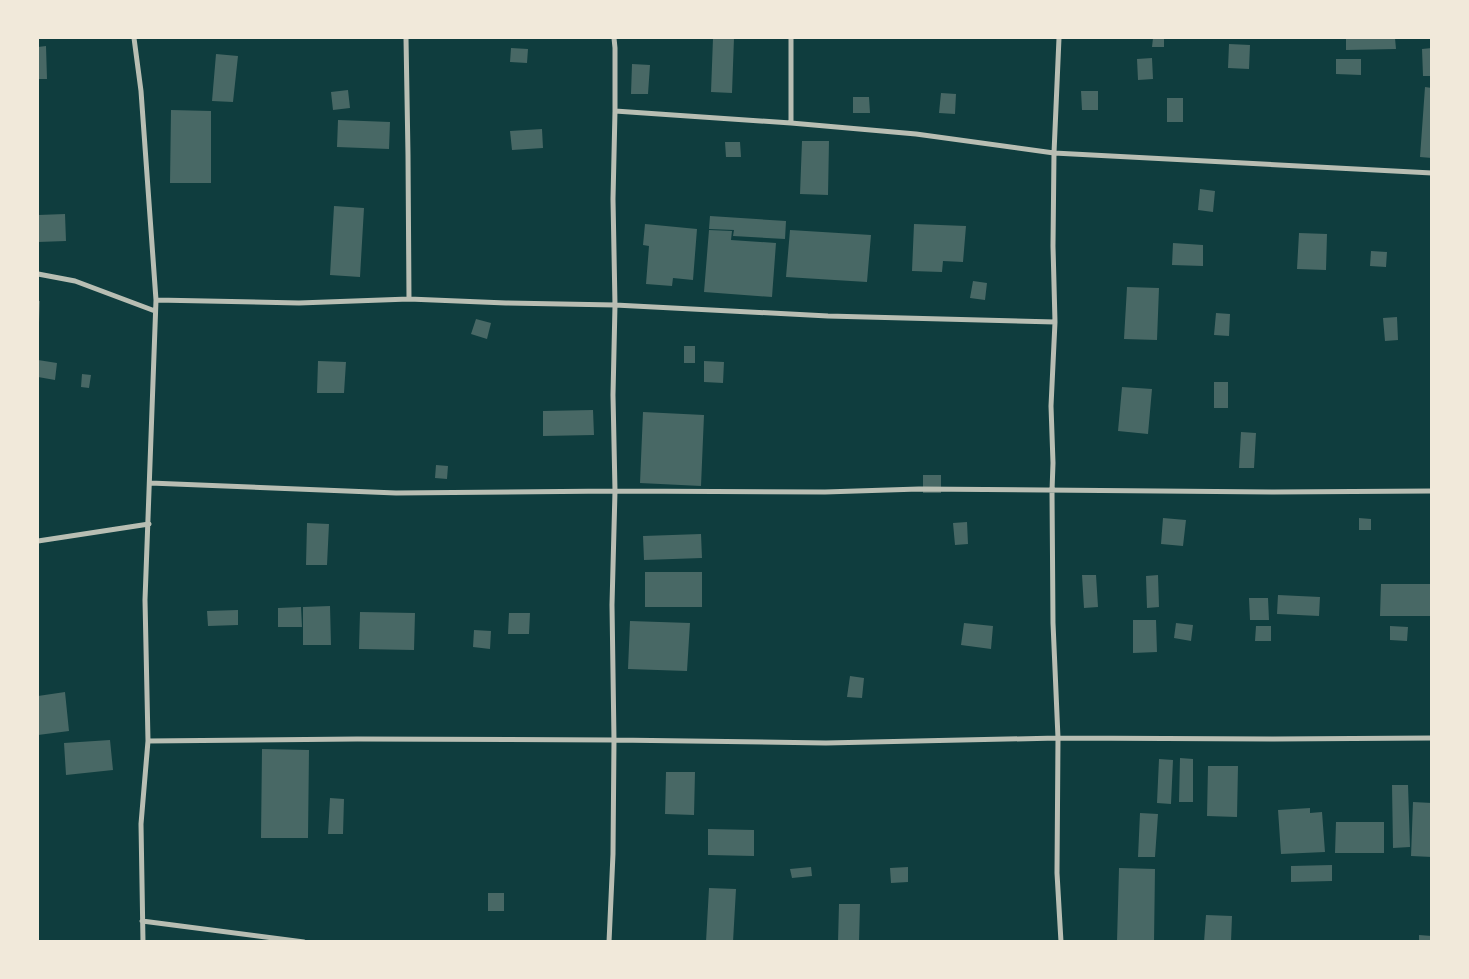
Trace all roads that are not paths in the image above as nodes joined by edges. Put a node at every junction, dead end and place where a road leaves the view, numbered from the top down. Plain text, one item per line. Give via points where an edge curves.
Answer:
1 (134, 38) edge
2 (406, 38) edge
3 (614, 38) edge
4 (792, 38) edge
5 (1059, 38) edge
6 (616, 111) junction
7 (791, 123) junction
8 (1054, 153) junction
9 (1432, 173) edge
10 (38, 274) edge
11 (409, 299) junction
12 (156, 300) junction
13 (615, 305) junction
14 (156, 311) junction
15 (1055, 322) junction
16 (150, 483) junction
17 (615, 491) junction
18 (1052, 491) junction
19 (1432, 491) edge
20 (149, 524) junction
21 (38, 541) edge
22 (1058, 738) junction
23 (1432, 738) edge
24 (614, 740) junction
25 (148, 742) junction
26 (142, 921) junction
27 (143, 942) edge
28 (304, 942) edge
29 (609, 942) edge
30 (1061, 942) edge

1 - 12 street via 141,91
2 - 11 street
3 - 6 street
4 - 7 street
5 - 8 street
6 - 7 street
6 - 13 street via 613,199
7 - 8 street via 916,134
8 - 9 street
8 - 15 street
10 - 14 street via 75,281
11 - 12 street via 299,303
11 - 13 street
12 - 14 street
13 - 15 street via 828,316
13 - 17 street
14 - 16 street
15 - 18 street via 1051,406
16 - 17 street via 396,493
16 - 20 street
17 - 18 street
17 - 24 street via 612,605
18 - 19 street
18 - 22 street
20 - 21 street
20 - 25 street via 145,600
22 - 23 street
22 - 24 street via 826,743
22 - 30 street via 1057,873
24 - 25 street
24 - 29 street
25 - 26 street via 140,824
26 - 27 street
26 - 28 street

